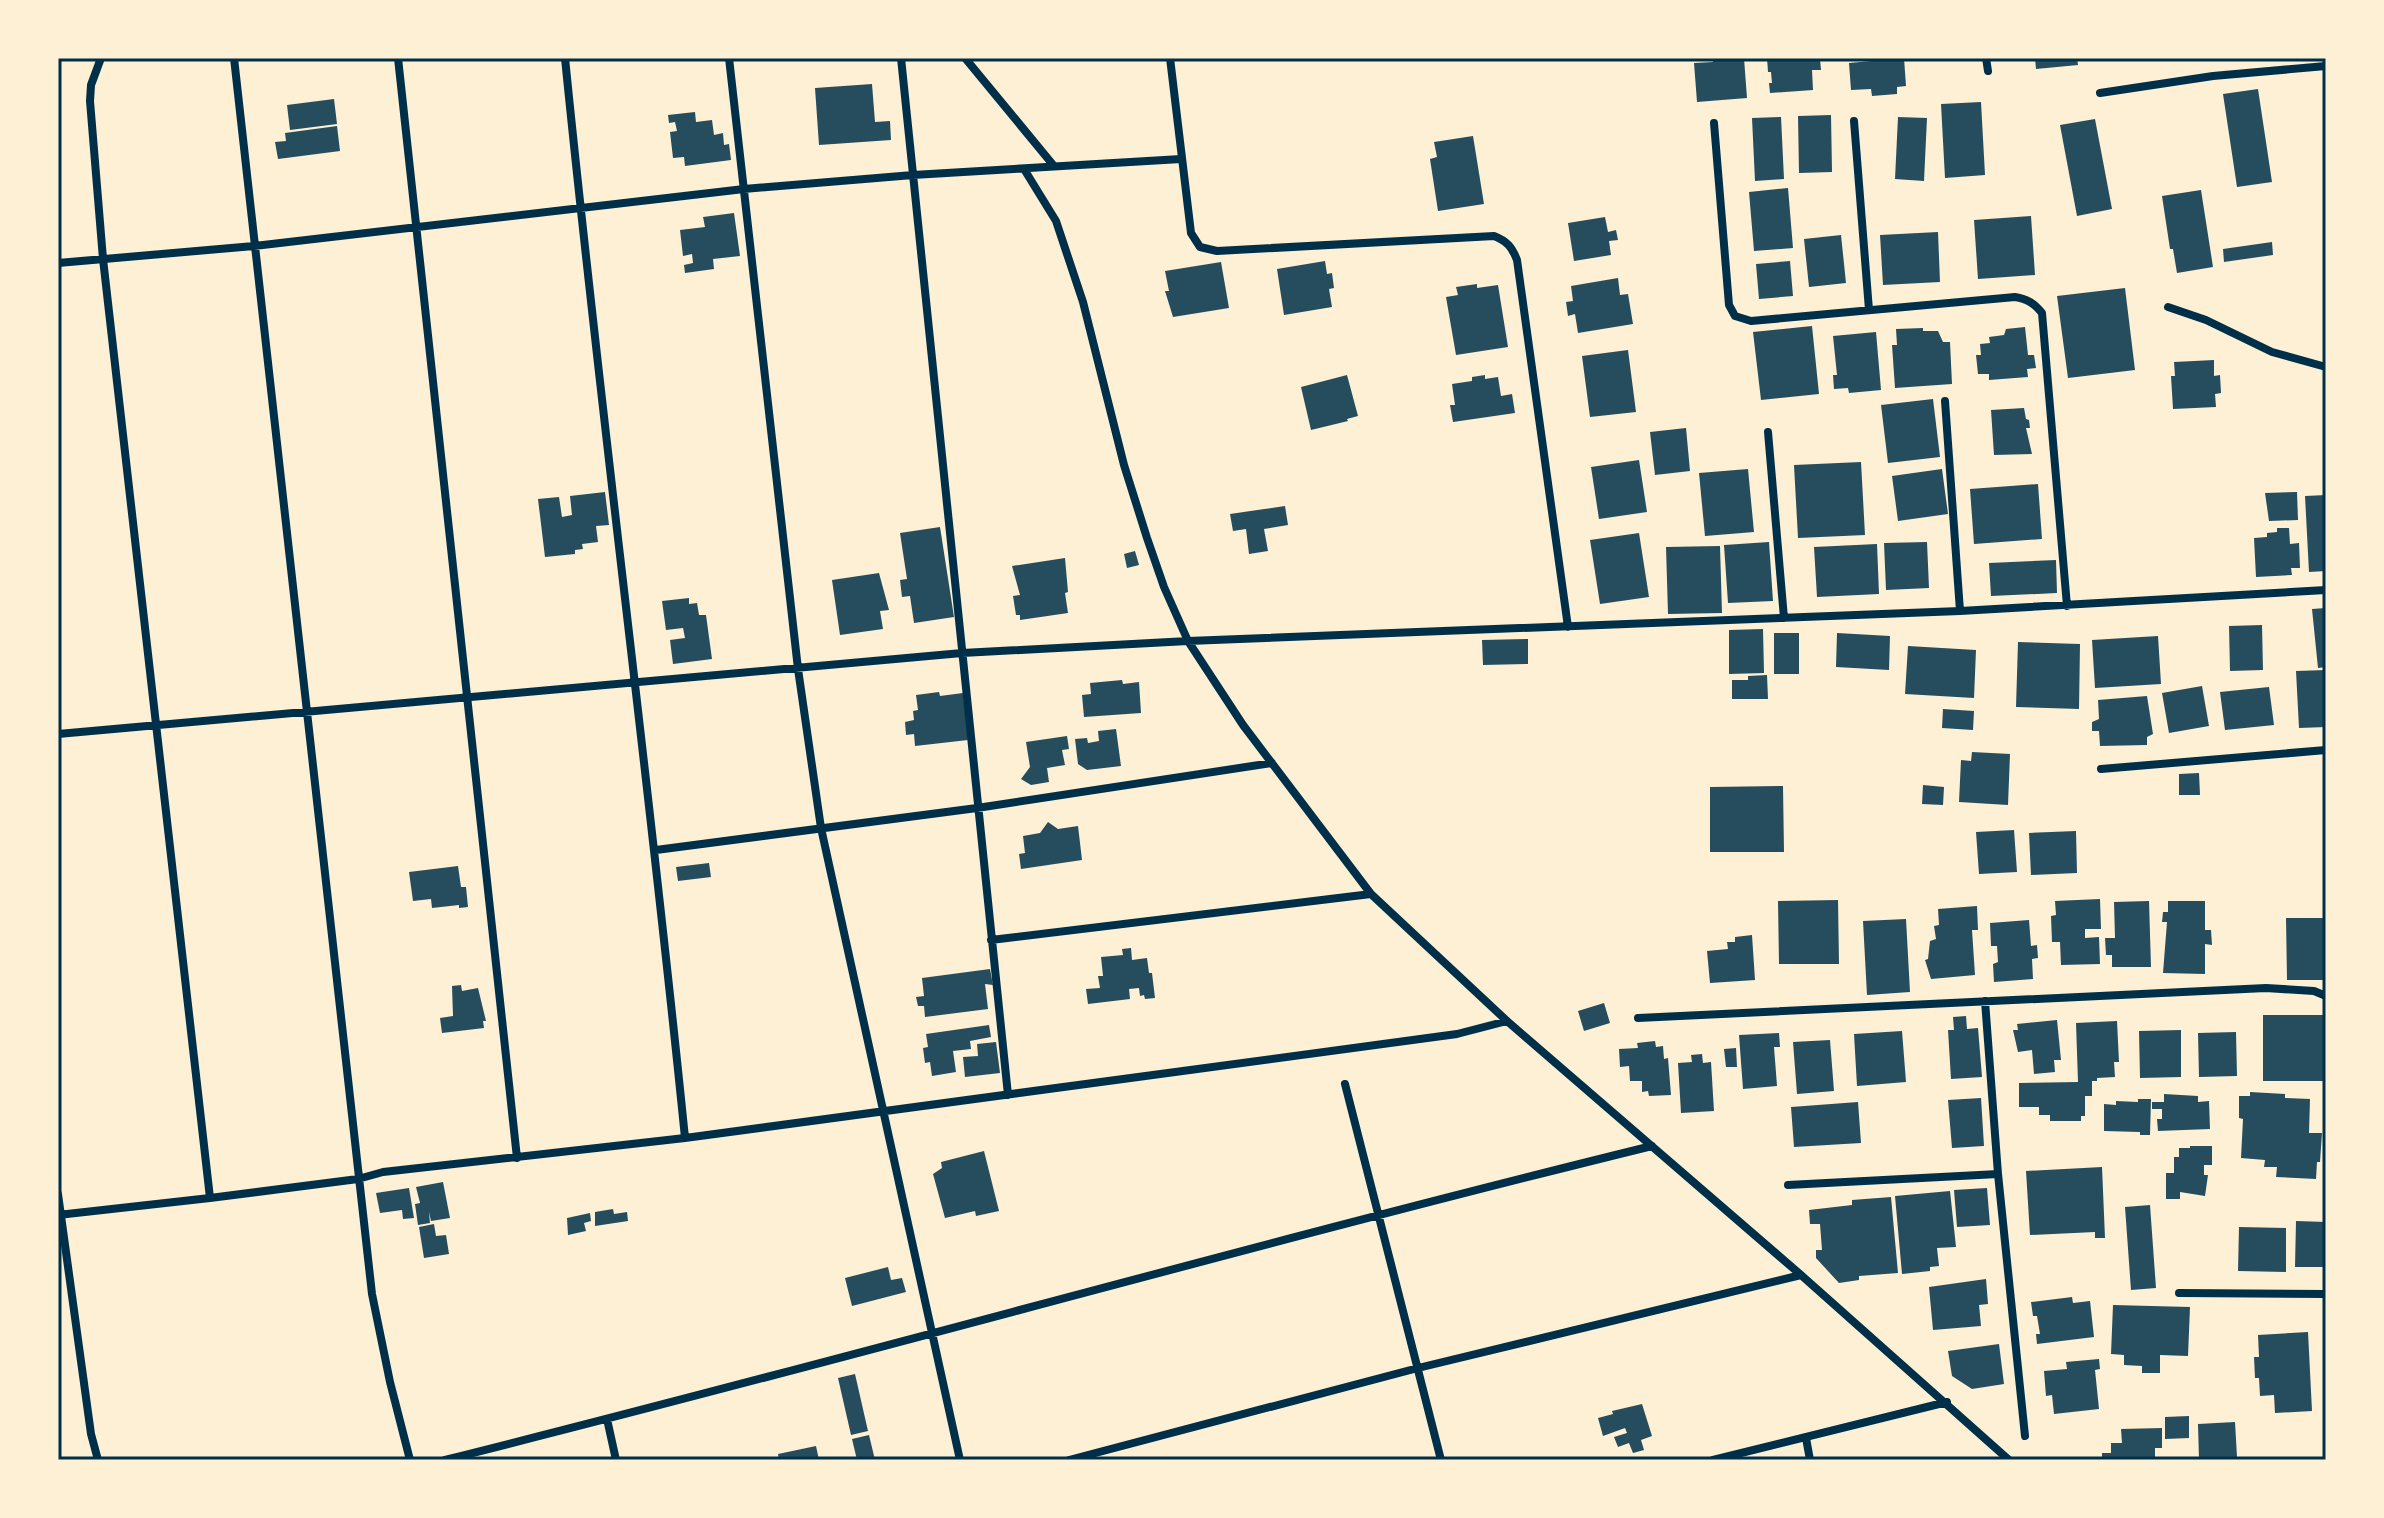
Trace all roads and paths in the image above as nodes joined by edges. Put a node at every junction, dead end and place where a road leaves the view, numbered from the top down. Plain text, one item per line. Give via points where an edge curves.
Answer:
1 (101, 58) edge
2 (234, 58) edge
3 (398, 58) edge
4 (565, 58) edge
5 (729, 58) edge
6 (901, 58) edge
7 (965, 58) edge
8 (1170, 58) edge
9 (1986, 58) edge
10 (2326, 66) edge
11 (1988, 71) dead end
12 (2100, 93) dead end
13 (1854, 121) dead end
14 (1714, 123) dead end
15 (1181, 159) junction
16 (1054, 166) junction
17 (1024, 169) junction
18 (913, 175) junction
19 (744, 189) junction
20 (580, 207) junction
21 (416, 225) junction
22 (254, 246) junction
23 (103, 259) junction
24 (58, 263) edge
25 (2168, 307) dead end
26 (1869, 310) junction
27 (2326, 367) edge
28 (1945, 401) dead end
29 (1768, 432) dead end
30 (2326, 590) edge
31 (2067, 606) junction
32 (1960, 611) junction
33 (1784, 618) junction
34 (1568, 627) junction
35 (1188, 641) junction
36 (962, 653) junction
37 (798, 669) junction
38 (635, 684) junction
39 (467, 698) junction
40 (306, 712) junction
41 (155, 726) junction
42 (58, 734) edge
43 (2326, 750) edge
44 (1272, 763) junction
45 (2101, 769) dead end
46 (977, 808) junction
47 (821, 828) junction
48 (656, 850) junction
49 (1371, 894) junction
50 (991, 940) junction
51 (2326, 996) edge
52 (1985, 1001) junction
53 (1638, 1018) dead end
54 (1507, 1021) junction
55 (1345, 1084) dead end
56 (1008, 1095) junction
57 (884, 1112) junction
58 (685, 1138) junction
59 (1652, 1146) junction
60 (517, 1158) junction
61 (1998, 1174) junction
62 (358, 1179) junction
63 (1788, 1185) dead end
64 (58, 1194) edge
65 (210, 1198) junction
66 (1378, 1213) junction
67 (59, 1214) edge
68 (1801, 1275) junction
69 (2179, 1293) dead end
70 (2326, 1294) edge
71 (931, 1334) junction
72 (1418, 1368) junction
73 (1947, 1402) junction
74 (607, 1419) junction
75 (2025, 1436) dead end
76 (1806, 1438) junction
77 (98, 1460) edge
78 (410, 1460) edge
79 (445, 1460) edge
80 (616, 1460) edge
81 (960, 1460) edge
82 (1069, 1460) edge
83 (1441, 1460) edge
84 (1713, 1460) edge
85 (1810, 1460) edge
86 (2009, 1460) edge

1 - 23 street via 90,101
2 - 22 street
3 - 21 street
4 - 20 street
5 - 19 street
6 - 18 street
7 - 16 street
8 - 15 street
9 - 11 street
10 - 12 street
13 - 26 street
14 - 26 street via 1731,311 1751,321
15 - 16 street
15 - 34 street via 1191,233 1208,251 1494,236 1513,249
16 - 17 street
17 - 18 street
17 - 35 street via 1056,221 1083,302 1124,465 1164,587
18 - 19 street
18 - 36 street
19 - 20 street
19 - 37 street
20 - 21 street
20 - 38 street
21 - 22 street
21 - 39 street
22 - 23 street
22 - 40 street
23 - 24 street
23 - 41 street
25 - 27 street via 2272,352
26 - 31 street via 2015,297 2035,304 2042,313
28 - 32 street
29 - 33 street
30 - 31 street
31 - 32 street
32 - 33 street
33 - 34 street
34 - 35 street
35 - 36 street
35 - 44 street
36 - 37 street
36 - 46 street
37 - 38 street
37 - 47 street
38 - 39 street
38 - 48 street
39 - 40 street
39 - 60 street
40 - 41 street
40 - 62 street
41 - 42 street
41 - 65 street
43 - 45 street
44 - 46 street
44 - 49 street
46 - 47 street
46 - 50 street
47 - 48 street
47 - 57 street
48 - 58 street
49 - 50 street
49 - 54 street
50 - 56 street
51 - 52 street via 2266,988
52 - 53 street
52 - 61 street
54 - 56 street via 1457,1034
54 - 59 street
55 - 66 street
56 - 57 street
57 - 58 street
57 - 71 street
58 - 60 street
59 - 66 street
59 - 68 street
60 - 62 street
61 - 63 street
61 - 75 street
62 - 65 street
62 - 78 street via 372,1294
64 - 67 street
65 - 67 street
66 - 71 street
66 - 72 street
67 - 77 street
68 - 72 street
68 - 73 street
69 - 70 street
71 - 74 street
71 - 81 street
72 - 82 street
72 - 83 street
73 - 76 street
73 - 86 street
74 - 79 street
74 - 80 street
76 - 84 street
76 - 85 street

